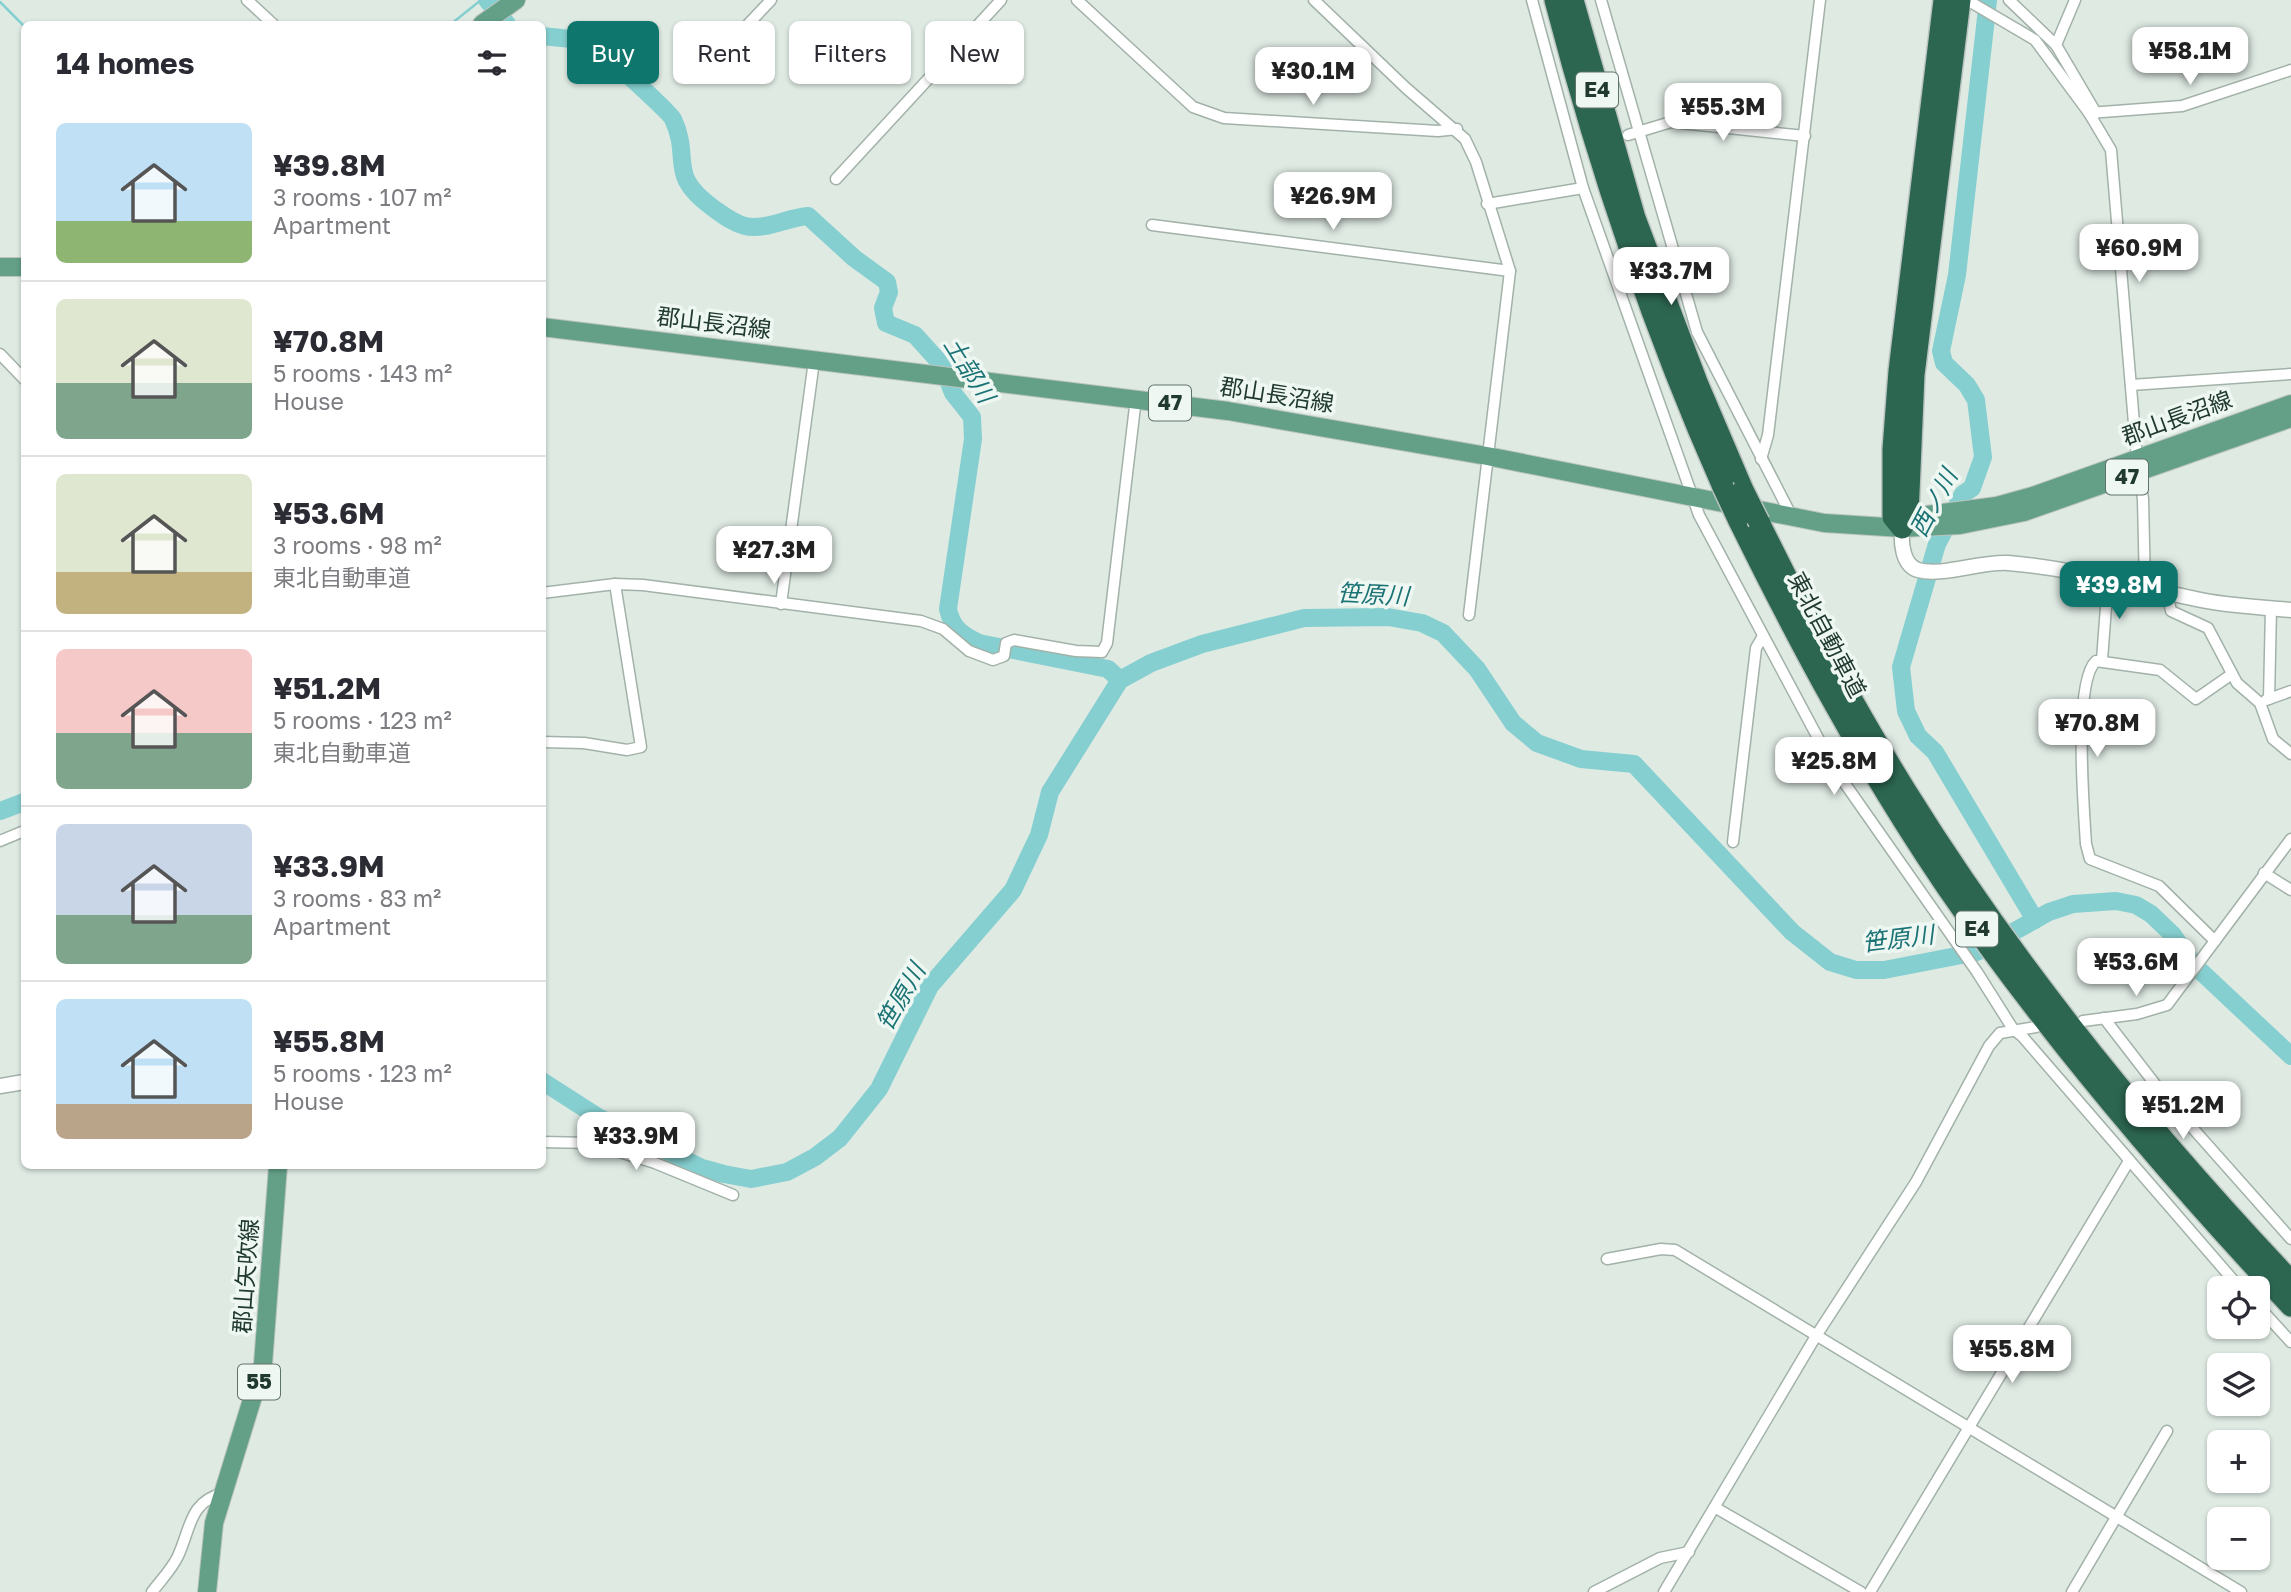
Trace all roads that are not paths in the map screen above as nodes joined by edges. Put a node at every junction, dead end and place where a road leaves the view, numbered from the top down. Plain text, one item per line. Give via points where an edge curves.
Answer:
1 (247, 0) edge
2 (516, 0) edge
3 (771, 0) edge
4 (1001, 0) edge
5 (1077, 0) edge
6 (1314, 0) edge
7 (1532, 0) edge
8 (1553, 0) edge
9 (1573, 0) edge
10 (1583, 0) edge
11 (1601, 0) edge
12 (1820, 0) edge
13 (1944, 0) edge
14 (2009, 0) edge
15 (2075, 0) edge
16 (1966, 1) edge
17 (270, 21) edge
18 (486, 21) edge
19 (751, 21) edge
20 (2056, 45) junction
21 (2291, 70) edge
22 (2092, 113) junction
23 (1457, 130) junction
24 (1634, 133) junction
25 (1805, 136) junction
26 (836, 179) dead end
27 (1623, 181) junction
28 (1583, 188) junction
29 (1487, 204) junction
30 (1152, 225) dead end
31 (0, 267) edge
32 (21, 267) edge
33 (1510, 271) junction
34 (546, 328) edge
35 (0, 354) edge
36 (814, 361) junction
37 (2291, 374) edge
38 (21, 376) edge
39 (2131, 385) junction
40 (1136, 398) junction
41 (2291, 404) edge
42 (2291, 418) edge
43 (1488, 456) junction
44 (1761, 459) junction
45 (2138, 465) junction
46 (1733, 488) junction
47 (1692, 495) junction
48 (1791, 515) junction
49 (1748, 520) junction
50 (1901, 520) junction
51 (2108, 580) junction
52 (615, 584) junction
53 (2145, 587) junction
54 (2167, 592) junction
55 (546, 593) edge
56 (781, 604) junction
57 (2271, 608) junction
58 (2291, 610) edge
59 (1469, 615) dead end
60 (1763, 636) junction
61 (2102, 660) junction
62 (2232, 674) junction
63 (2291, 691) edge
64 (2265, 701) junction
65 (546, 742) edge
66 (2291, 754) edge
67 (2291, 829) edge
68 (21, 832) edge
69 (2291, 839) edge
70 (0, 841) edge
71 (1733, 842) dead end
72 (2264, 873) junction
73 (2291, 890) edge
74 (2214, 943) junction
75 (2104, 1018) junction
76 (2083, 1021) dead end
77 (2036, 1027) dead end
78 (2013, 1030) junction
79 (21, 1082) edge
80 (0, 1086) edge
81 (546, 1142) edge
82 (2129, 1161) junction
83 (278, 1169) edge
84 (733, 1195) dead end
85 (2291, 1239) edge
86 (1607, 1259) dead end
87 (2230, 1276) edge
88 (2291, 1281) edge
89 (2291, 1306) edge
90 (2270, 1319) edge
91 (1816, 1336) junction
92 (2291, 1342) edge
93 (1969, 1427) junction
94 (2167, 1431) dead end
95 (223, 1493) junction
96 (1716, 1508) junction
97 (2116, 1514) junction
98 (1689, 1552) junction
99 (152, 1592) edge
100 (207, 1592) edge
101 (1594, 1592) edge
102 (1664, 1592) edge
103 (1861, 1592) edge
104 (1870, 1592) edge
105 (2072, 1592) edge
106 (2241, 1592) edge

1 - 17 street
2 - 18 main road
3 - 19 street
4 - 26 street
5 - 23 street via 1193,107 1208,115
6 - 23 street
7 - 28 street via 1578,150
8 - 46 highway, 東北自動車道 / E4 via 1619,225 1679,385
9 - 27 highway, 東北自動車道 / E4
10 - 27 highway
11 - 24 street
12 - 25 street
13 - 50 highway via 1905,304 1893,449
14 - 20 street
15 - 20 street
16 - 22 street via 2035,40
16 - 50 highway via 1914,375
20 - 22 street
21 - 22 street via 2182,106
22 - 39 street via 2112,158
23 - 29 street via 1474,155
24 - 25 street via 1671,122
24 - 44 street via 1693,321
25 - 44 street via 1768,435
27 - 46 highway, 東北自動車道 / E4
28 - 29 street
28 - 47 street
29 - 33 street
30 - 33 street
31 - 32 main road
33 - 43 street
34 - 36 main road, 郡山長沼線 / 47
35 - 38 street
36 - 40 main road, 郡山長沼線 / 47
36 - 56 street
37 - 39 street
39 - 45 street
40 - 43 main road, 郡山長沼線 / 47
40 - 56 street via 1105,649 1100,652 1014,640 993,660 969,651 929,622
41 - 45 main road, 郡山長沼線 / 47
42 - 45 main road, 郡山長沼線 / 47
43 - 47 main road, 郡山長沼線 / 47
43 - 59 street
44 - 48 street
45 - 50 main road, 郡山長沼線 / 47 via 1963,518
45 - 53 street
46 - 49 highway, 東北自動車道 / E4, bridge
47 - 48 main road, 郡山長沼線 / 47
47 - 60 street
48 - 50 main road, 郡山長沼線 / 47 via 1824,523
49 - 88 highway, 東北自動車道 / E4 via 1906,791 2032,976 2146,1120
49 - 89 highway, 東北自動車道 / E4 via 1828,694 1945,885 2008,974 2135,1133
50 - 51 street via 1901,545 1916,569 2006,563
51 - 53 street
51 - 61 street
52 - 55 street
52 - 56 street
52 - 65 street via 641,747 627,750
53 - 54 street
54 - 57 street
54 - 62 street via 2171,611 2207,628
57 - 58 street
57 - 64 street
60 - 71 street via 1756,648
60 - 78 street via 1834,768
61 - 62 street via 2160,670 2196,699
61 - 74 street via 2094,663 2089,674 2083,722 2087,854 2096,863 2159,886
62 - 64 street via 2240,687
63 - 64 street
64 - 66 street via 2271,736
67 - 69 street
68 - 70 street
69 - 72 street
72 - 73 street
72 - 74 street
74 - 75 street via 2178,991 2159,1008
75 - 76 street
75 - 85 street via 2165,1097
77 - 78 street
78 - 82 street
78 - 91 street via 2000,1033 1989,1046 1916,1182
79 - 80 street
81 - 84 street via 591,1143
82 - 87 street
82 - 93 street
83 - 95 main road, 郡山矢吹線 / 55 via 263,1364
86 - 91 street via 1675,1250
90 - 92 street
91 - 93 street
91 - 96 street
93 - 97 street
93 - 104 street
94 - 97 street
95 - 99 street via 196,1508 178,1555
95 - 100 main road, 郡山矢吹線 / 55 via 214,1523
96 - 98 street
96 - 103 street
97 - 105 street
97 - 106 street
98 - 101 street via 1660,1558
98 - 102 street

